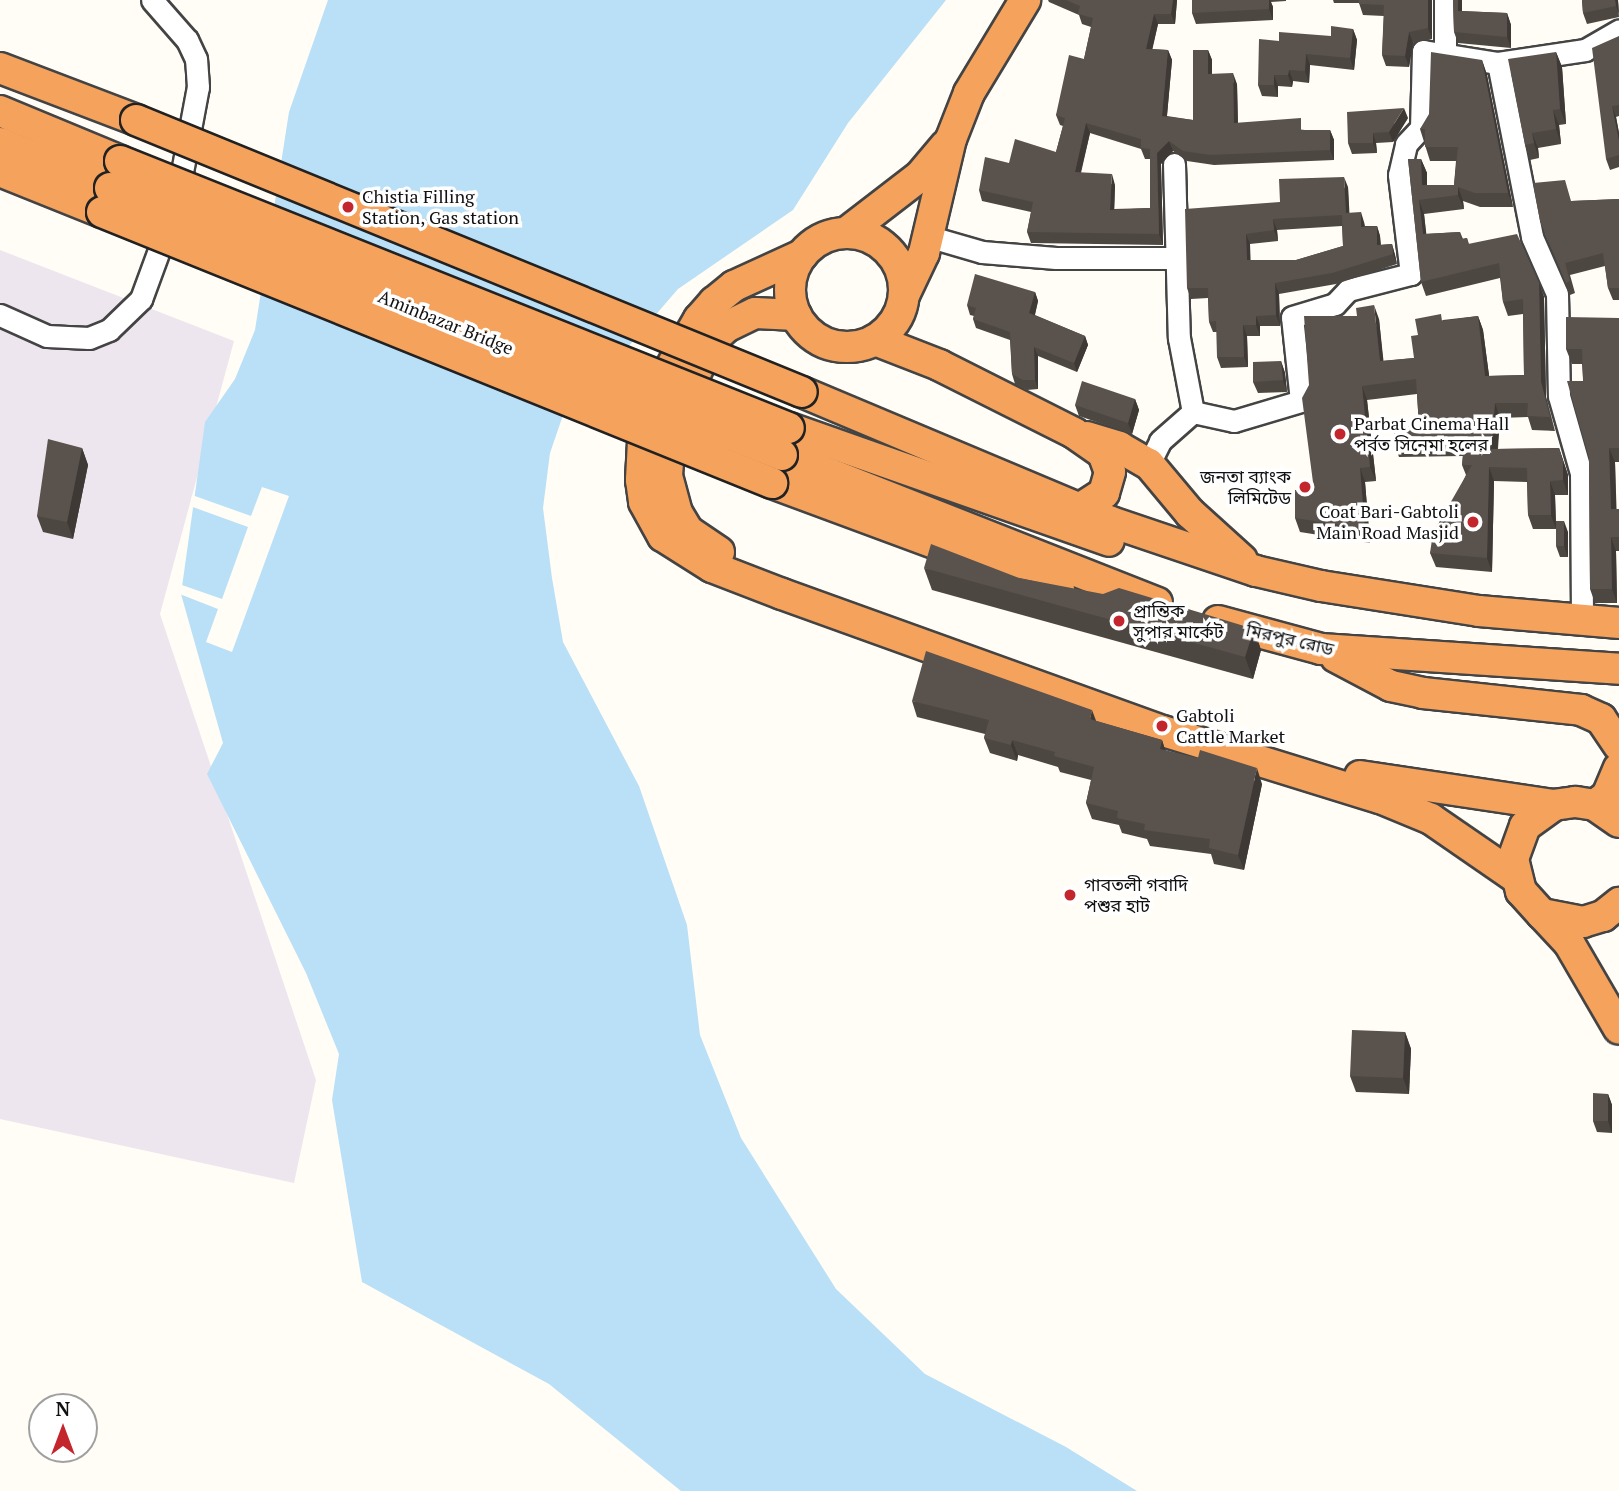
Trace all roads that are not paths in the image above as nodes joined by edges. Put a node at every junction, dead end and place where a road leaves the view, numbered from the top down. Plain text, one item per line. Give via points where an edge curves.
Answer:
1 (152, 0) edge
2 (1025, 0) edge
3 (1445, 0) edge
4 (1619, 30) edge
5 (1445, 54) junction
6 (1498, 63) junction
7 (0, 68) edge
8 (0, 111) edge
9 (951, 139) junction
10 (0, 143) edge
11 (1174, 164) dead end
12 (0, 171) edge
13 (111, 187) junction
14 (846, 233) junction
15 (927, 236) junction
16 (802, 255) junction
17 (1179, 258) junction
18 (904, 300) junction
19 (0, 315) edge
20 (796, 316) junction
21 (875, 340) junction
22 (939, 365) junction
23 (1193, 412) junction
24 (1074, 433) junction
25 (781, 455) junction
26 (1149, 464) junction
27 (1079, 509) junction
28 (1036, 517) junction
29 (1256, 571) junction
30 (1582, 621) junction
31 (1619, 623) edge
32 (1321, 649) junction
33 (1619, 669) edge
34 (1619, 746) edge
35 (1619, 768) edge
36 (1554, 805) junction
37 (1607, 814) edge
38 (1515, 877) junction
39 (1619, 903) edge
40 (1542, 914) junction
41 (1619, 1029) edge

1 - 19 street via 187,40 196,60 198,87 176,204 141,299 109,330 89,338 47,336
2 - 9 highway via 969,93
3 - 5 street
4 - 6 street via 1585,50
5 - 6 street
5 - 23 street via 1423,51 1421,128 1402,156 1399,175 1410,274 1348,290 1335,304 1292,317 1301,401 1234,421
6 - 30 street via 1531,237 1557,294 1559,396 1581,473
7 - 27 highway, bridge via 802,392
8 - 13 highway
9 - 14 highway via 920,176
9 - 15 highway
10 - 13 highway
11 - 17 street
12 - 13 highway
13 - 25 highway, Aminbazar Bridge, bridge
14 - 16 highway via 826,237
14 - 18 highway via 862,234 889,250 898,262
15 - 17 street via 982,252 1056,258
15 - 18 highway
16 - 20 highway via 790,284
16 - 38 highway via 745,281 715,302 699,318 666,376 643,441 641,481 644,502 663,536 712,567 782,594 1163,731 1380,798 1431,819
17 - 23 street via 1179,338
18 - 21 highway via 897,320
18 - 22 highway
20 - 21 highway via 813,336 836,346
20 - 36 highway via 755,313 726,327 710,342 675,417 667,453 671,495 688,531 706,547 1256,748 1348,774
21 - 22 highway
22 - 24 highway
23 - 26 street via 1160,441
24 - 26 highway via 1119,447
24 - 27 highway via 1103,453 1110,472 1104,493
25 - 28 highway
25 - 32 highway, মিরপুর রোড via 1150,600
26 - 29 highway via 1209,533
27 - 28 highway
27 - 29 highway
28 - 29 highway via 1187,565
29 - 30 highway via 1376,596
30 - 31 highway
32 - 33 highway, মিরপুর রোড
32 - 34 highway via 1402,688 1581,710 1601,719
35 - 37 highway via 1606,796
36 - 37 highway via 1575,802
36 - 38 highway via 1525,826 1513,859
38 - 40 highway via 1530,904
39 - 40 highway via 1603,916 1583,922
40 - 41 highway via 1569,943

